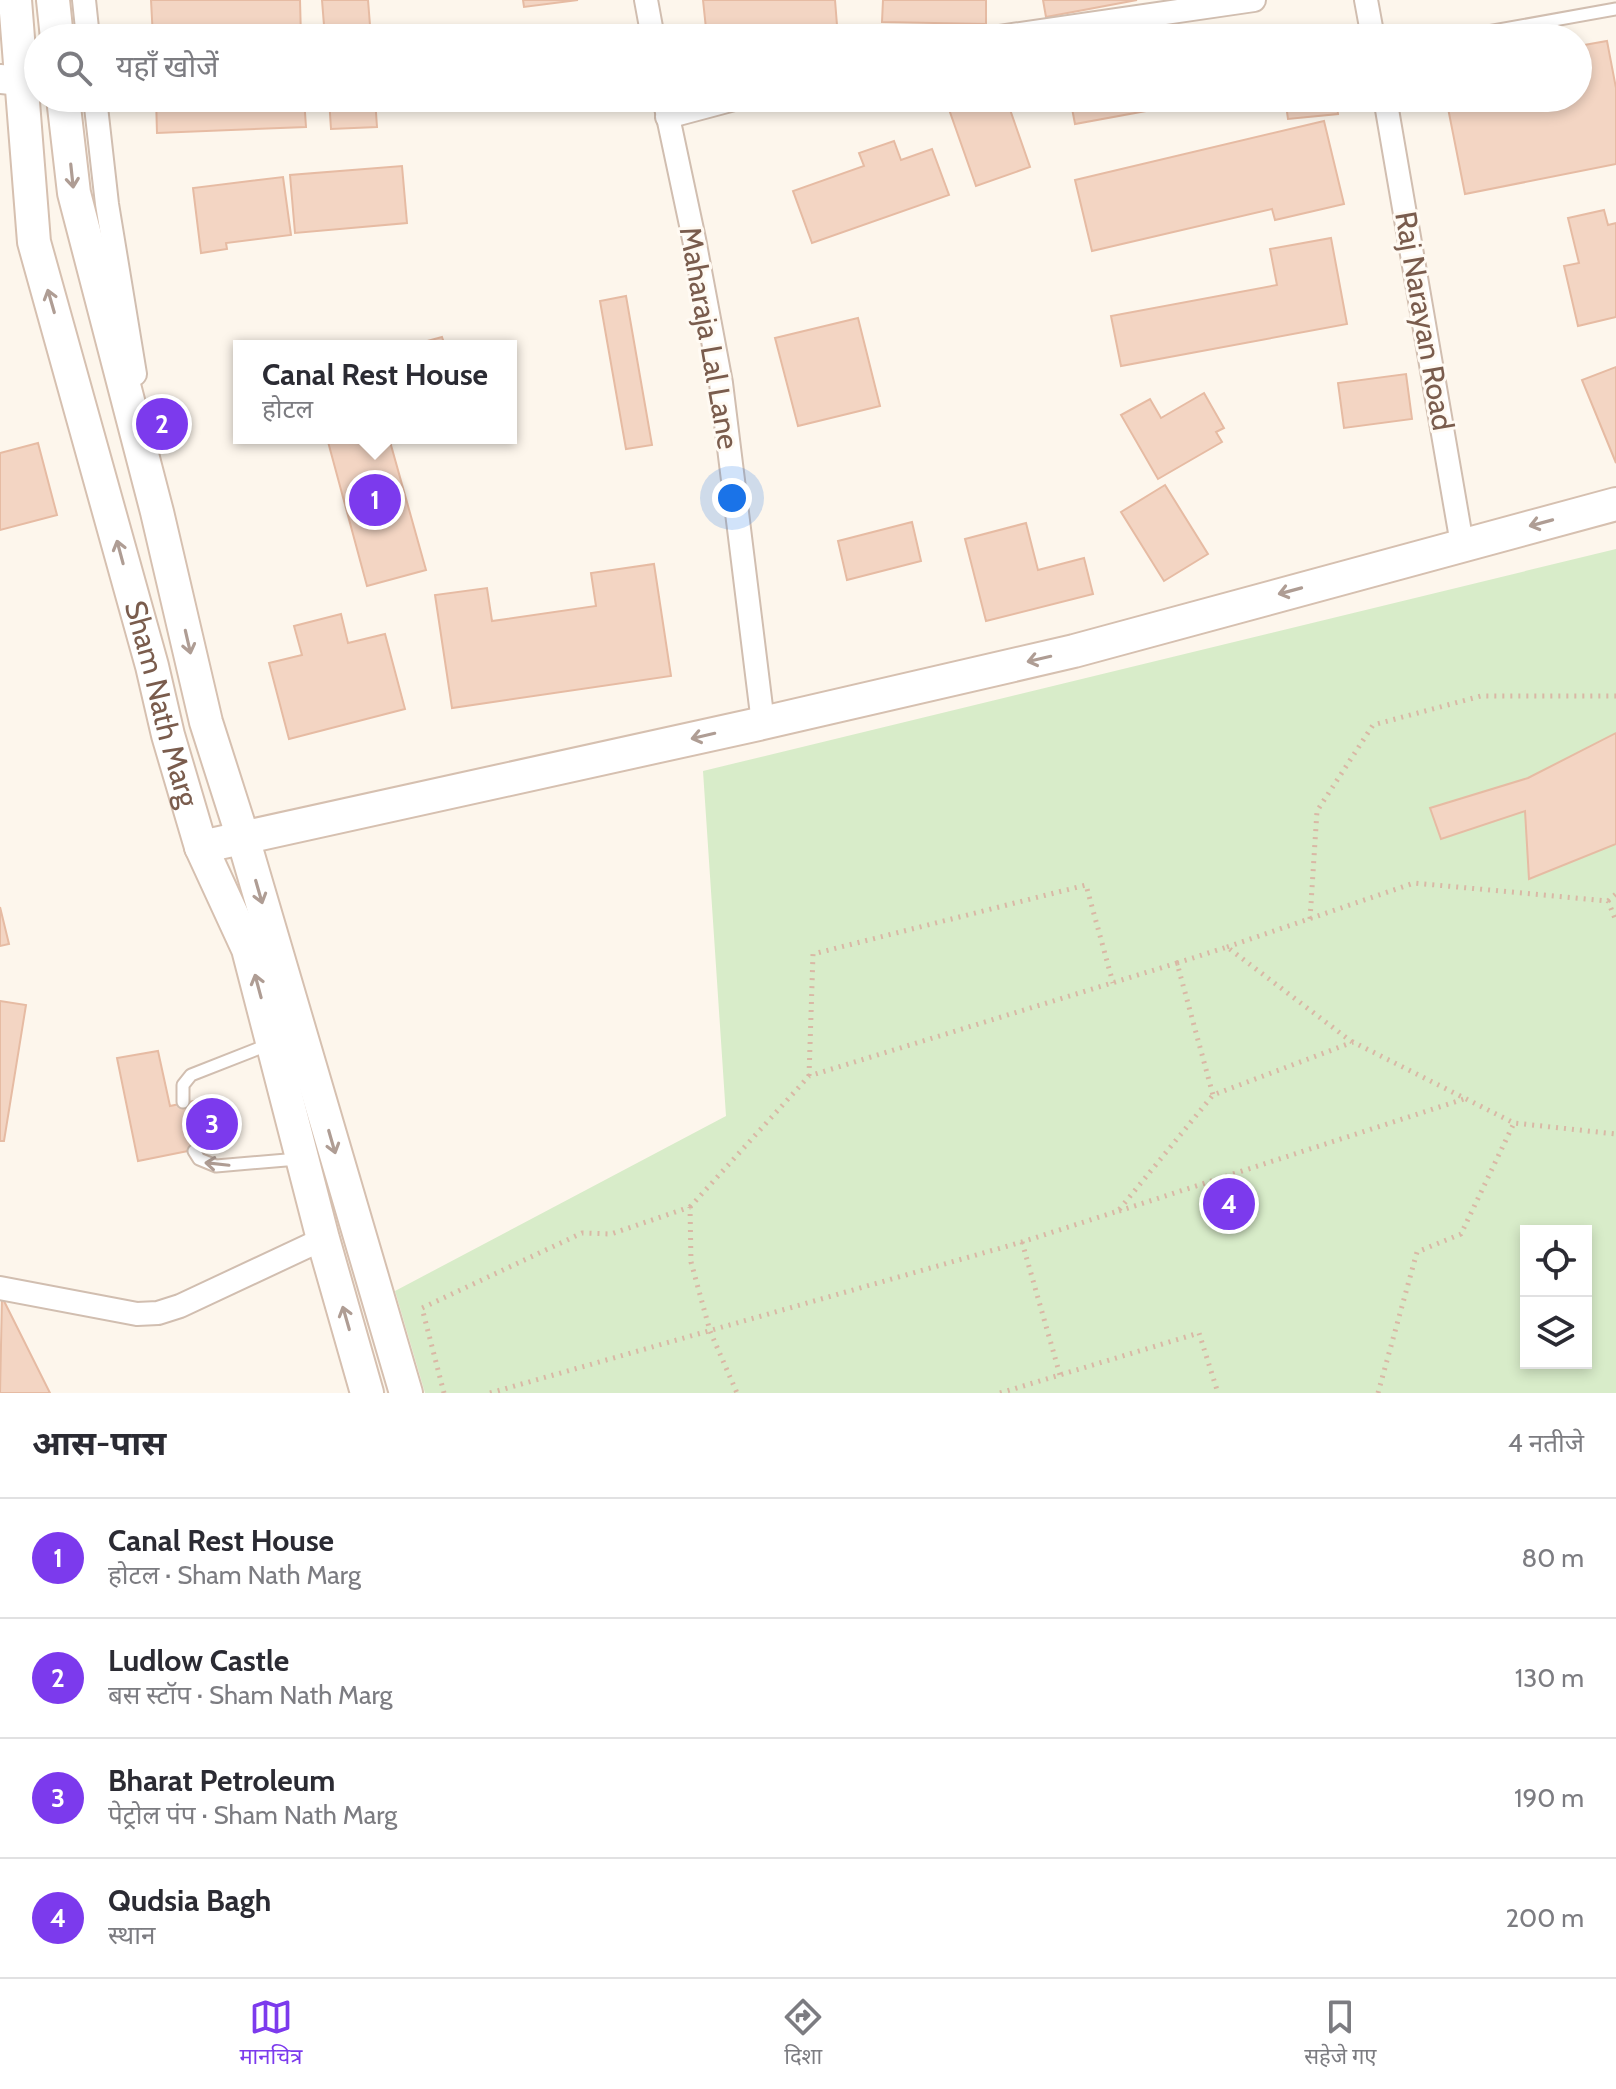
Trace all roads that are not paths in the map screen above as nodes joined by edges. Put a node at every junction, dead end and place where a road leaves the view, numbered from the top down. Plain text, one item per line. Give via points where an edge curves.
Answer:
1 (15, 0) edge
2 (53, 0) edge
3 (84, 0) edge
4 (646, 0) edge
5 (1254, 0) edge
6 (1366, 0) edge
7 (1616, 9) edge
8 (56, 24) edge
9 (87, 24) edge
10 (650, 24) edge
11 (1089, 24) edge
12 (1370, 24) edge
13 (1532, 24) edge
14 (19, 49) edge
15 (20, 81) edge
16 (65, 112) edge
17 (97, 112) edge
18 (667, 112) edge
19 (1387, 112) edge
20 (1616, 504) edge
21 (157, 512) junction
22 (1462, 544) junction
23 (763, 723) junction
24 (243, 838) junction
25 (201, 847) junction
26 (272, 1042) junction
27 (183, 1102) dead end
28 (194, 1151) dead end
29 (303, 1159) junction
30 (323, 1239) junction
31 (0, 1288) edge
32 (367, 1393) edge
33 (406, 1393) edge

1 - 14 main road, Sham Nath Marg
2 - 8 main road
3 - 9 street
4 - 10 street
5 - 11 street
6 - 12 street
7 - 13 lane
14 - 15 main road, Sham Nath Marg
25 -> 15 main road, Sham Nath Marg via 34,242
16 -> 21 main road, Sham Nath Marg via 74,193
17 - 21 street
18 - 23 street, Maharaja Lal Lane via 721,383
19 - 22 street, Raj Narayan Road
20 -> 22 main road
21 -> 24 main road, Sham Nath Marg via 206,722
22 -> 23 main road via 1074,651
23 -> 24 main road
24 - 25 main road
24 -> 33 main road, Sham Nath Marg
26 -> 25 main road, Sham Nath Marg via 248,949
26 - 27 lane via 191,1075 183,1085
26 - 29 main road, Sham Nath Marg
29 -> 28 lane via 216,1166
29 - 30 main road, Sham Nath Marg
30 - 31 street via 158,1313 137,1314
32 -> 30 main road, Sham Nath Marg

